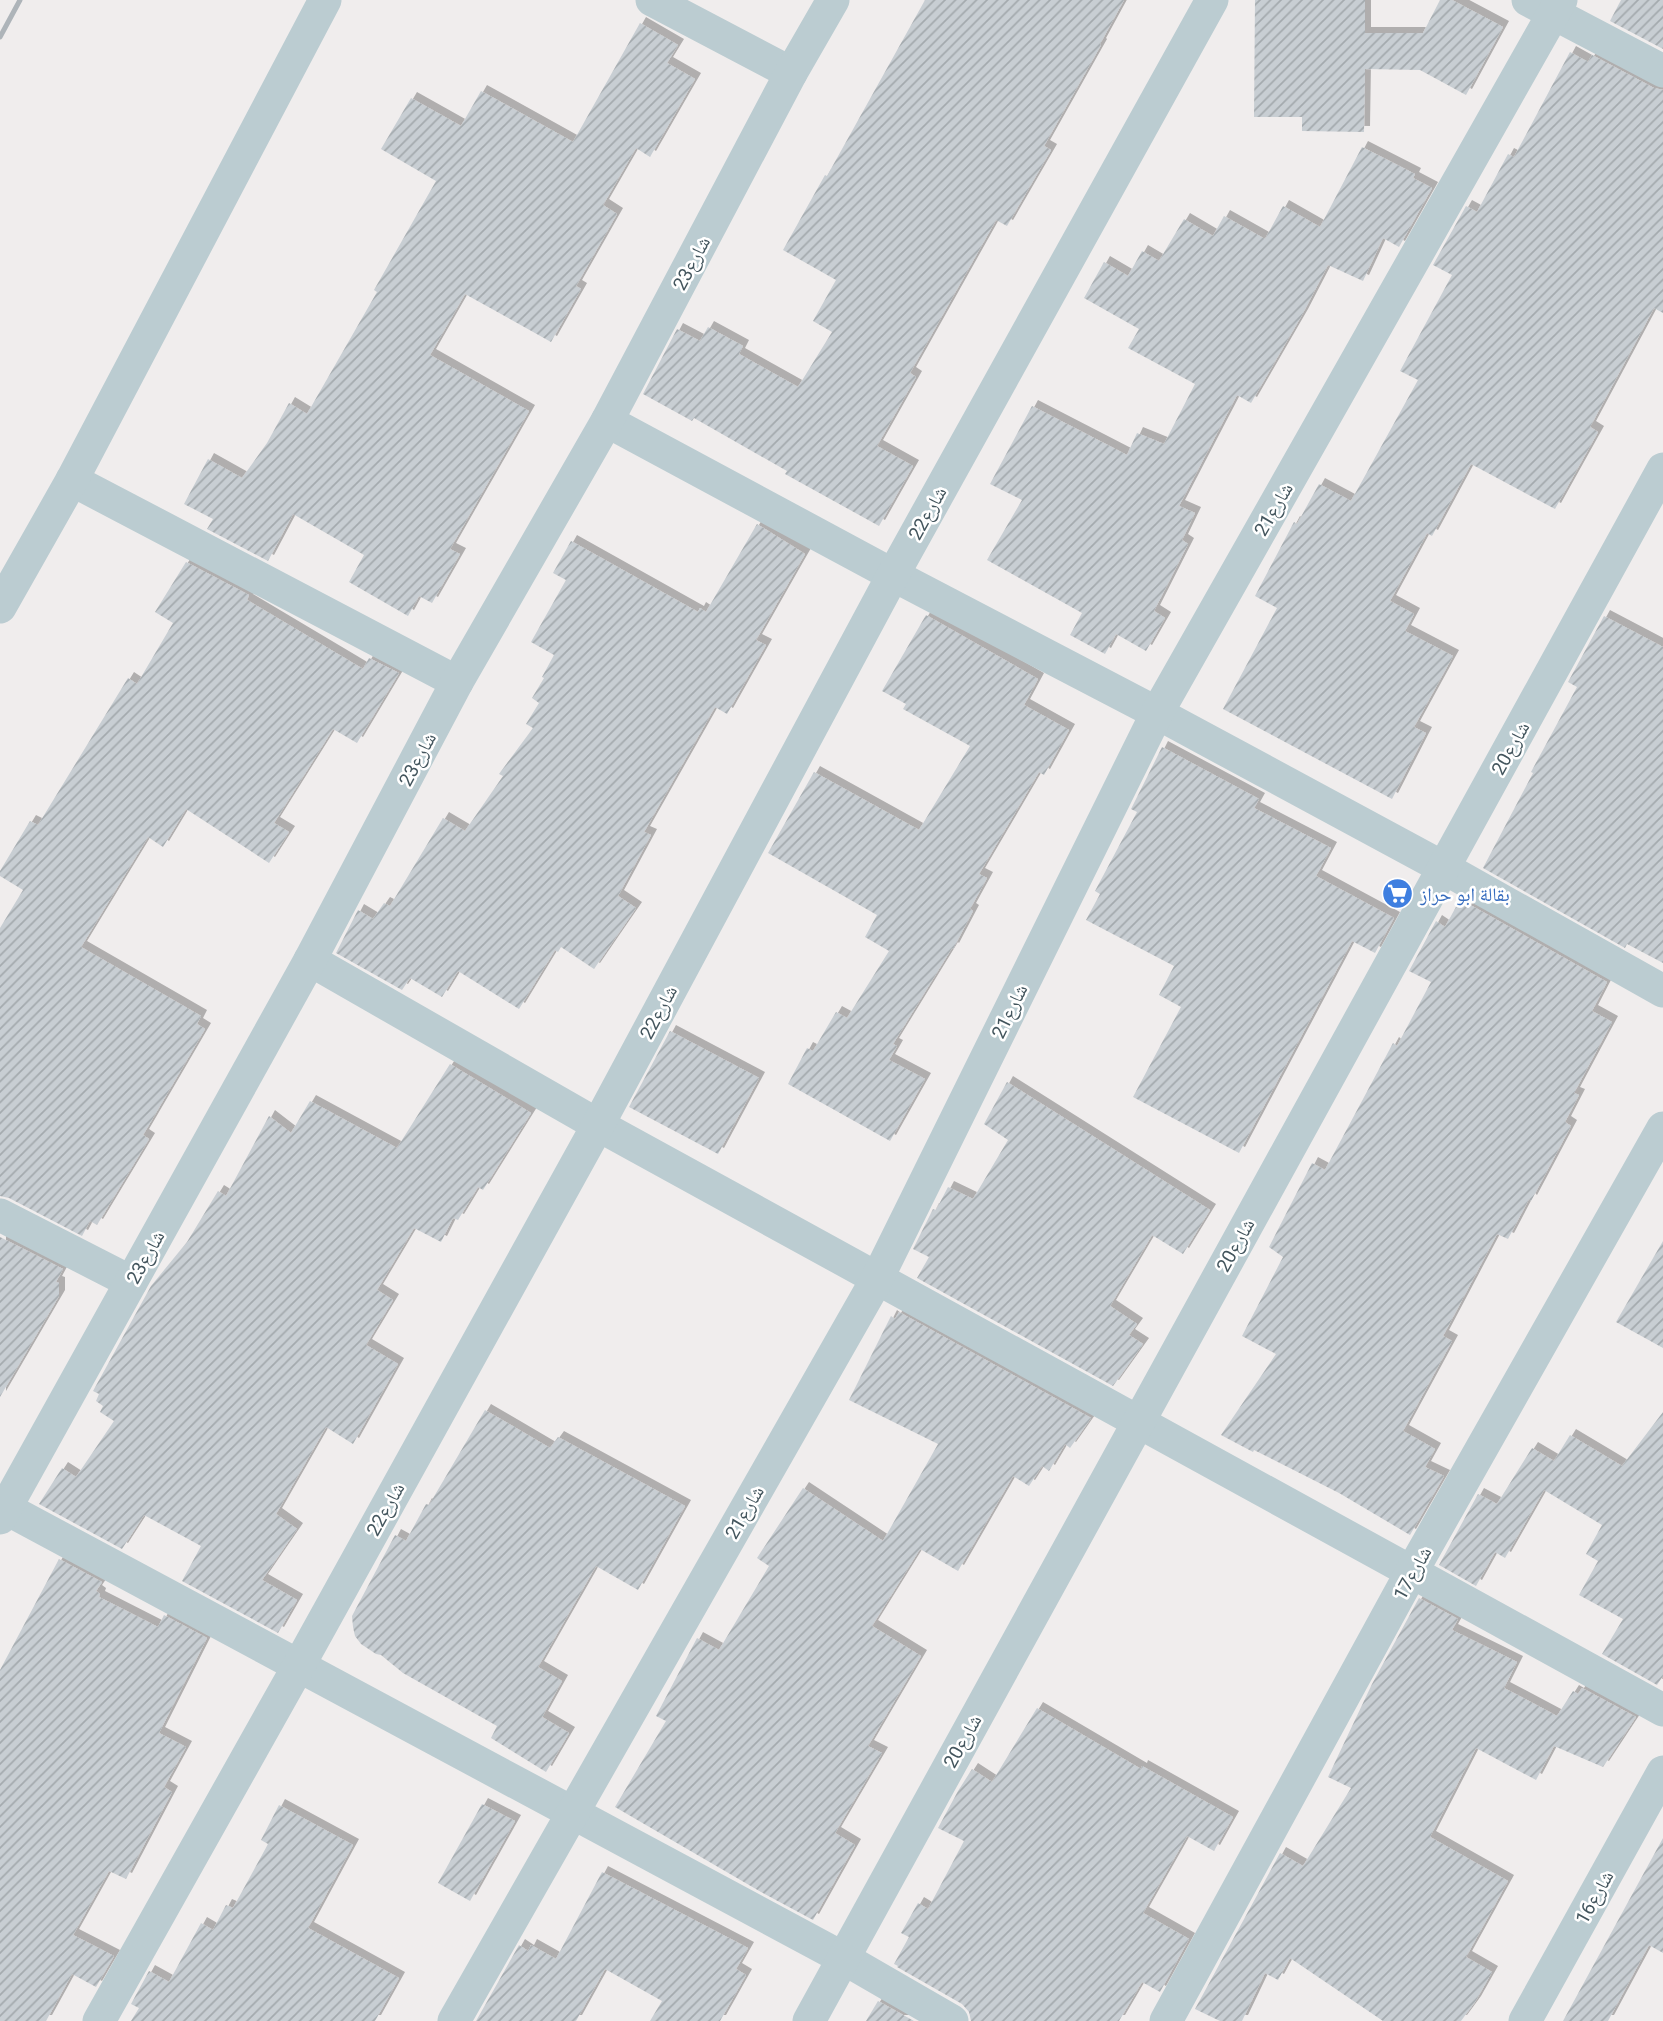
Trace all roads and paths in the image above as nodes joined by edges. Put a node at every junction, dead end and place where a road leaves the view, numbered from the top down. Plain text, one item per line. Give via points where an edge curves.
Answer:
1 (325, 0) edge
2 (652, 0) edge
3 (832, 0) edge
4 (1212, 0) edge
5 (1548, 5) edge
6 (1663, 71) edge
7 (791, 73) junction
8 (607, 421) junction
9 (1663, 469) edge
10 (72, 480) junction
11 (893, 575) junction
12 (0, 607) edge
13 (457, 682) junction
14 (1157, 713) junction
15 (1444, 868) junction
16 (310, 960) junction
17 (1663, 991) edge
18 (598, 1125) junction
19 (1663, 1128) edge
20 (0, 1215) edge
21 (877, 1279) junction
22 (131, 1282) junction
23 (1138, 1421) junction
24 (3, 1513) edge
25 (1411, 1573) junction
26 (298, 1667) junction
27 (1663, 1710) edge
28 (1663, 1772) edge
29 (572, 1813) junction
30 (843, 1958) junction
31 (99, 2021) edge
32 (454, 2021) edge
33 (809, 2021) edge
34 (952, 2021) edge
35 (1166, 2021) edge
36 (1525, 2021) edge

1 - 10 street
2 - 7 street
3 - 7 street, شارع23
4 - 11 street, شارع22
5 - 6 street
5 - 14 street, شارع21
7 - 8 street, شارع23
8 - 11 street
8 - 13 street, شارع23
9 - 15 street, شارع20
10 - 12 street
10 - 13 street
11 - 14 street
11 - 18 street, شارع22
13 - 16 street, شارع23
14 - 15 street
14 - 21 street, شارع21
15 - 17 street
15 - 23 street, شارع20
16 - 18 street
16 - 22 street, شارع23
18 - 21 street
18 - 26 street, شارع22
19 - 25 street, شارع17
20 - 22 street
21 - 23 street
21 - 29 street, شارع21
22 - 24 street, شارع23
23 - 25 street
23 - 30 street, شارع20
24 - 26 street
25 - 27 street
25 - 35 street, شارع17
26 - 29 street
26 - 31 street, شارع22
28 - 36 street, شارع16
29 - 30 street
29 - 32 street, شارع21
30 - 33 street, شارع20
30 - 34 street

